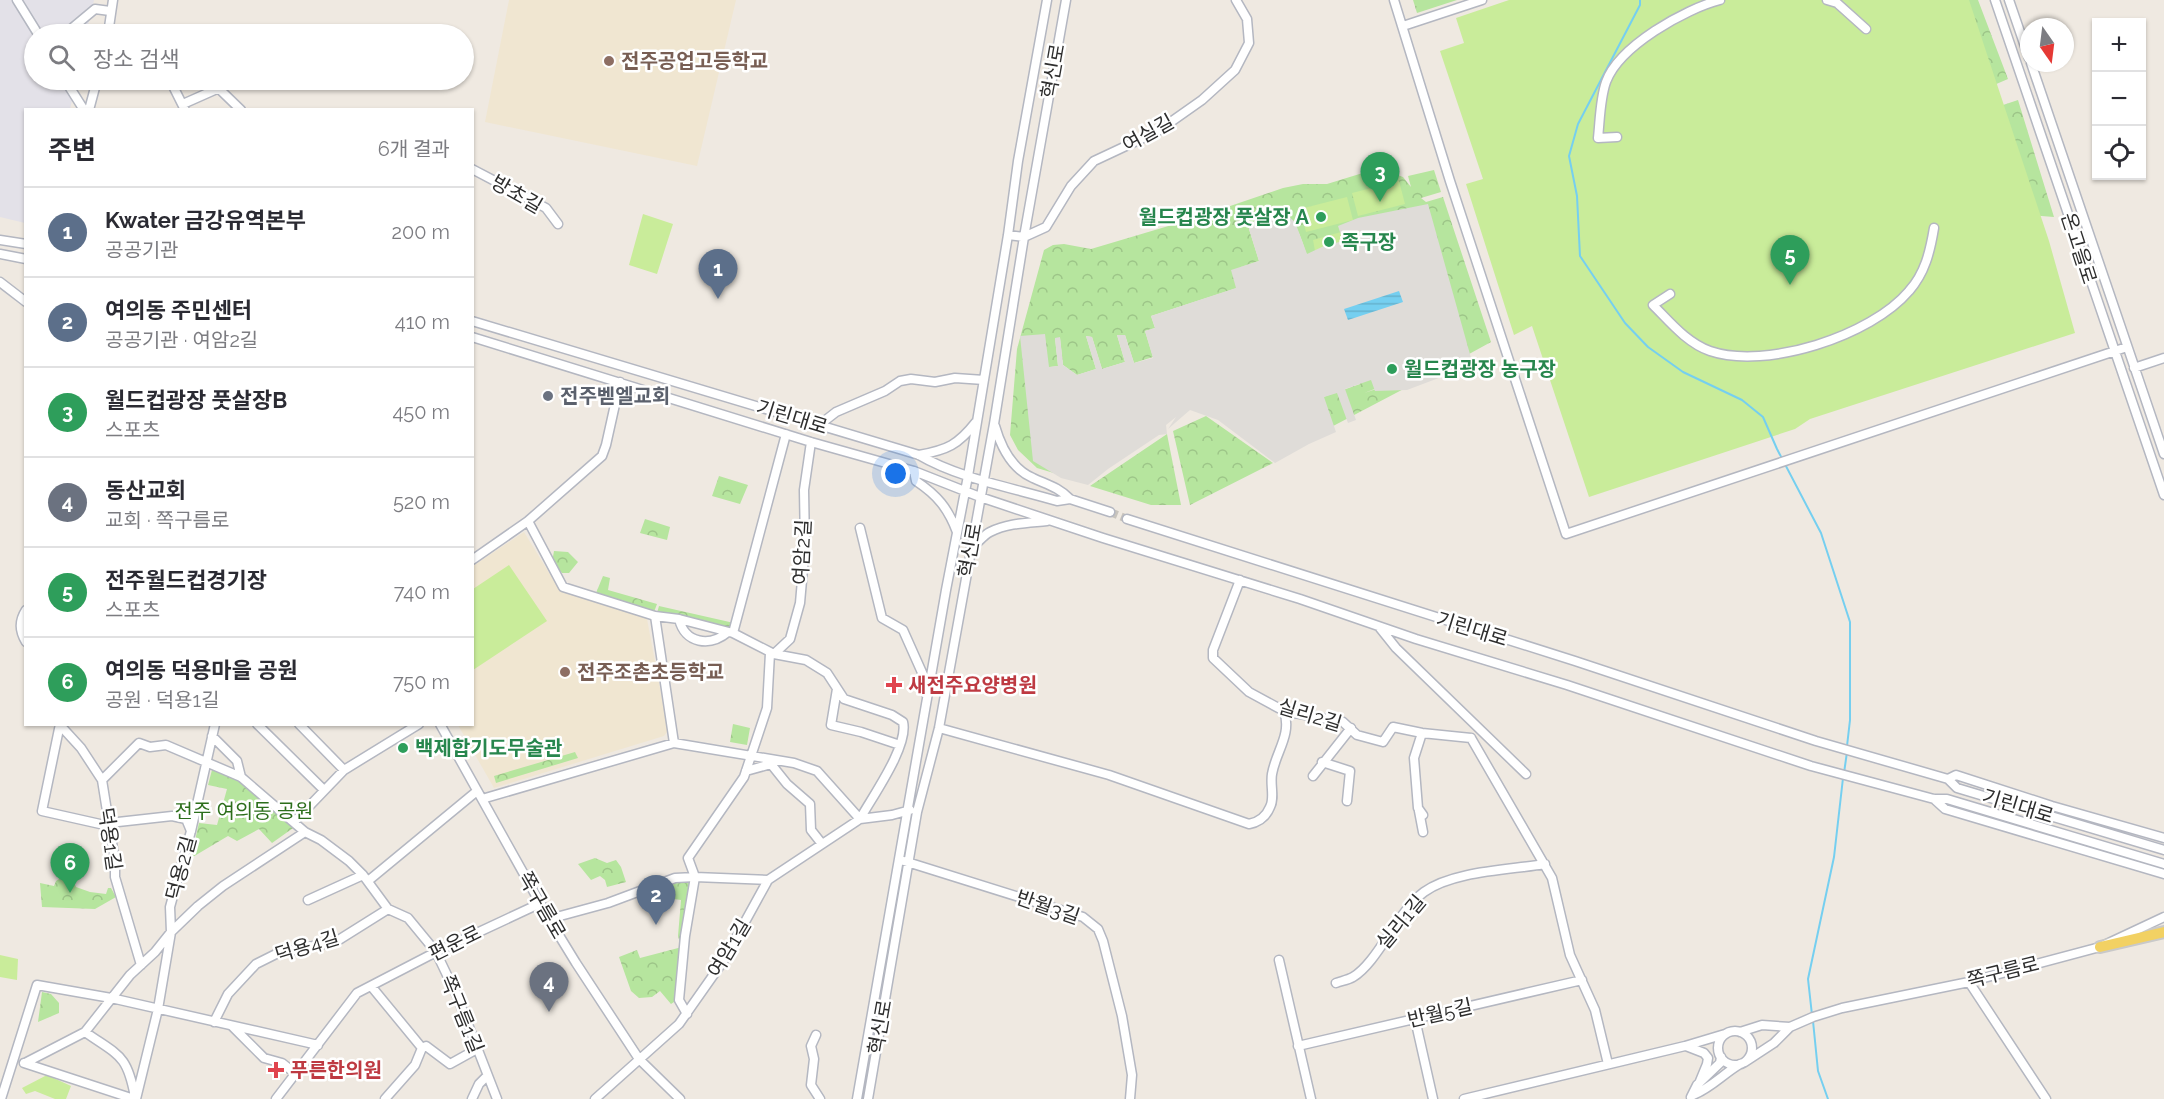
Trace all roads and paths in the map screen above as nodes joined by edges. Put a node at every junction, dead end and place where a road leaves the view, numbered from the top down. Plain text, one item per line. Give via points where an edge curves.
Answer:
1 (17, 0) edge
2 (112, 0) edge
3 (1047, 0) edge
4 (1066, 0) edge
5 (1236, 0) edge
6 (1394, 0) edge
7 (1482, 0) edge
8 (1720, 0) edge
9 (1827, 0) edge
10 (1995, 0) edge
11 (2010, 0) edge
12 (110, 11) junction
13 (32, 24) edge
14 (77, 24) edge
15 (109, 24) edge
16 (1403, 26) junction
17 (1866, 29) dead end
18 (2020, 31) edge
19 (2034, 72) edge
20 (71, 90) edge
21 (96, 90) edge
22 (175, 90) edge
23 (215, 90) edge
24 (221, 90) edge
25 (184, 107) edge
26 (83, 108) edge
27 (90, 108) edge
28 (240, 108) edge
29 (1617, 137) dead end
30 (474, 170) edge
31 (558, 224) dead end
32 (1934, 228) dead end
33 (1008, 236) junction
34 (1023, 237) junction
35 (0, 240) edge
36 (24, 244) edge
37 (0, 254) edge
38 (24, 259) edge
39 (0, 282) edge
40 (1670, 294) dead end
41 (24, 300) edge
42 (474, 322) edge
43 (474, 338) edge
44 (2127, 347) junction
45 (2114, 352) junction
46 (2164, 358) edge
47 (2134, 368) junction
48 (984, 380) junction
49 (620, 382) junction
50 (977, 422) junction
51 (994, 424) junction
52 (818, 426) junction
53 (786, 434) junction
54 (811, 442) junction
55 (2164, 454) edge
56 (919, 455) junction
57 (914, 471) junction
58 (968, 476) junction
59 (983, 480) junction
60 (965, 491) junction
61 (2164, 495) edge
62 (980, 497) junction
63 (1070, 499) junction
64 (1110, 512) tunnel mouth
65 (1127, 519) tunnel mouth
66 (528, 521) junction
67 (1054, 521) junction
68 (860, 528) dead end
69 (957, 533) junction
70 (971, 547) junction
71 (474, 559) edge
72 (1240, 580) junction
73 (24, 613) edge
74 (655, 616) junction
75 (679, 620) junction
76 (1379, 626) junction
77 (731, 632) junction
78 (24, 637) edge
79 (772, 653) junction
80 (837, 689) junction
81 (929, 693) junction
82 (1284, 711) junction
83 (60, 726) edge
84 (61, 726) edge
85 (214, 726) edge
86 (259, 726) edge
87 (300, 726) edge
88 (416, 726) edge
89 (441, 726) edge
90 (939, 728) junction
91 (1351, 728) junction
92 (1479, 730) junction
93 (1422, 733) junction
94 (212, 736) junction
95 (1471, 738) junction
96 (674, 743) junction
97 (899, 748) junction
98 (751, 755) junction
99 (1323, 762) junction
100 (207, 763) junction
101 (344, 770) junction
102 (746, 771) junction
103 (1526, 774) dead end
104 (1313, 776) dead end
105 (241, 777) junction
106 (1948, 779) junction
107 (102, 780) junction
108 (324, 790) junction
109 (480, 795) junction
110 (1934, 800) junction
111 (1347, 801) dead end
112 (907, 810) junction
113 (917, 812) junction
114 (860, 819) junction
115 (294, 822) junction
116 (109, 824) junction
117 (192, 828) junction
118 (305, 832) junction
119 (1423, 832) dead end
120 (2164, 838) edge
121 (822, 844) junction
122 (2164, 850) edge
123 (899, 859) junction
124 (909, 863) junction
125 (1545, 864) junction
126 (2164, 864) edge
127 (2164, 874) edge
128 (695, 877) junction
129 (365, 878) junction
130 (768, 880) junction
131 (308, 900) dead end
132 (541, 903) junction
133 (388, 909) junction
134 (2164, 917) edge
135 (549, 919) junction
136 (171, 932) junction
137 (2164, 932) edge
138 (2100, 947) junction
139 (436, 952) junction
140 (1279, 960) dead end
141 (141, 965) junction
142 (1582, 980) junction
143 (1336, 982) dead end
144 (1969, 982) junction
145 (371, 986) junction
146 (111, 998) junction
147 (158, 1009) junction
148 (687, 1014) junction
149 (1415, 1019) junction
150 (214, 1022) junction
151 (231, 1026) junction
152 (1790, 1027) junction
153 (85, 1032) junction
154 (1740, 1032) junction
155 (1725, 1034) junction
156 (816, 1035) dead end
157 (318, 1045) junction
158 (1298, 1046) junction
159 (1685, 1046) junction
160 (422, 1048) junction
161 (477, 1049) junction
162 (1720, 1054) junction
163 (15, 1059) junction
164 (639, 1059) junction
165 (25, 1063) junction
166 (1742, 1063) junction
167 (1608, 1064) junction
168 (296, 1074) junction
169 (487, 1076) junction
170 (1700, 1082) junction
171 (1691, 1097) edge
172 (1, 1099) edge
173 (135, 1099) edge
174 (276, 1099) edge
175 (385, 1099) edge
176 (472, 1099) edge
177 (497, 1099) edge
178 (595, 1099) edge
179 (680, 1099) edge
180 (820, 1099) edge
181 (857, 1099) edge
182 (868, 1099) edge
183 (1131, 1099) edge
184 (1311, 1099) edge
185 (1433, 1099) edge
186 (1464, 1099) edge
187 (2046, 1099) edge

1 - 13 street
2 - 12 street
3 - 33 street, 혁신로
4 - 34 street, 혁신로
5 - 34 street, 여실길 via 1247,19 1249,43 1235,70 1202,100 1158,131 1094,161 1071,186 1046,227
6 - 16 street
7 - 16 street
8 - 29 street via 1677,17 1649,35 1620,62 1606,81 1598,138
9 - 17 street via 1837,3
10 - 45 street, 온고을로
11 - 18 street
12 - 14 street via 95,9
12 - 15 street
16 - 45 street via 1566,534
19 - 44 street, 온고을로
20 - 26 street
21 - 27 street
22 - 25 street
23 - 25 street
24 - 28 street
30 - 31 street, 방초길 via 546,208
32 - 40 street via 1926,266 1909,292 1883,315 1847,334 1793,352 1741,357 1709,351 1687,339 1653,305
33 - 34 street
33 - 48 street, 혁신로
34 - 51 street, 혁신로
35 - 36 street
37 - 38 street
39 - 41 street
42 - 52 street, 기린대로
43 - 49 street, 기린대로
44 - 45 street
44 - 47 street, 온고을로
45 - 61 street, 온고을로
46 - 47 street
47 - 55 street, 온고을로
48 - 50 street, 혁신로
48 - 52 street via 900,381 836,412
49 - 53 street, 기린대로
49 - 66 street via 602,456
50 - 56 street via 950,448
50 - 58 street, 혁신로
51 - 59 street, 혁신로
51 - 63 street via 1016,467 1060,489
52 - 56 street, 기린대로
53 - 54 street, 기린대로
53 - 77 street, 기린대로
54 - 57 street, 기린대로
54 - 79 street, 여암2길 via 804,490 800,603 790,639
56 - 58 street, 기린대로
57 - 60 street, 기린대로
57 - 69 street via 916,481 942,501
58 - 59 street, 기린대로
58 - 60 street, 혁신로
59 - 62 street, 혁신로
59 - 63 street, 기린대로 via 1057,501
60 - 62 street, 기린대로
60 - 69 street, 혁신로
62 - 67 street, 기린대로
62 - 70 street, 혁신로
63 - 64 street, 기린대로
65 - 106 street, 기린대로 via 1816,741
66 - 71 street
66 - 74 street via 563,587
67 - 70 street via 1007,524 986,533
67 - 72 street, 기린대로
68 - 81 street via 882,618 903,630 924,677 926,694
69 - 81 street, 혁신로
70 - 90 street, 혁신로
72 - 76 street, 기린대로
72 - 82 street, 실리2길 via 1213,658 1249,692
73 - 78 street via 20,626
74 - 75 street
74 - 96 street
75 - 77 street
75 - 77 street via 686,634 695,640 714,640
76 - 92 street
76 - 110 street, 기린대로 via 1812,766
77 - 79 street
79 - 80 street via 806,660 827,674
79 - 98 street via 767,708
80 - 97 street via 844,699 898,717 904,728
80 - 97 street via 831,725
81 - 112 street, 혁신로
82 - 90 street via 1288,730 1271,777 1272,803 1263,818 1249,824 1109,776
82 - 91 street, 실리2길 via 1343,722
83 - 116 street via 42,811
84 - 107 street, 덕용1길
85 - 94 street, 덕용2길
86 - 108 street
87 - 101 street
88 - 101 street
89 - 109 street, 쪽구름로
90 - 113 street, 혁신로
91 - 93 street, 실리2길 via 1357,735 1383,742 1393,727
91 - 99 street, 실리2길
92 - 95 street
92 - 103 street
93 - 95 street, 실리2길
93 - 119 street via 1414,758
94 - 100 street, 덕용2길
94 - 105 street via 237,761
95 - 125 street
96 - 98 street
96 - 109 street
97 - 114 street, 여암1길
98 - 102 street
98 - 114 street via 817,771
99 - 104 street, 실리2길
99 - 111 street via 1350,771
100 - 105 street
100 - 107 street via 166,745 150,747 139,743
100 - 117 street, 덕용2길
101 - 108 street
102 - 121 street via 771,764 810,804 811,830
102 - 128 street via 688,858
105 - 115 street
106 - 120 street via 1956,775
106 - 122 street, 기린대로 via 1957,788
107 - 116 street, 덕용1길
108 - 115 street
109 - 129 street
109 - 132 street, 쪽구름로
110 - 126 street, 기린대로 via 1947,799
110 - 127 street via 1945,809
112 - 113 street, 여암1길
112 - 114 street, 여암1길
112 - 123 street, 혁신로
113 - 124 street, 혁신로
114 - 121 street, 여암1길
115 - 118 street
116 - 117 street via 172,816 186,819
116 - 141 street, 덕용1길 via 115,877
117 - 136 street, 덕용2길 via 170,907
118 - 129 street via 321,840
118 - 136 street via 223,886
121 - 130 street, 여암1길
123 - 124 street, 반월3길
123 - 181 street, 혁신로
124 - 182 street, 혁신로
124 - 183 street, 반월3길 via 1083,917 1098,929 1122,1016 1132,1075
125 - 142 street via 1552,878 1570,955
125 - 143 street, 실리1길 via 1452,878 1424,892 1362,968 1354,976
128 - 130 street
128 - 135 street via 675,878 608,903
128 - 148 street via 679,1000
129 - 131 street
129 - 133 street
130 - 148 street, 여암1길 via 724,960
132 - 135 street, 쪽구름로
132 - 139 street, 편운로
133 - 139 street via 408,918
133 - 150 street, 덕용4길 via 337,941 276,954 256,964 228,994
134 - 138 street, 쪽구름로
135 - 164 street, 쪽구름로
136 - 141 street
136 - 147 street, 덕용2길
137 - 138 main road
138 - 144 street, 쪽구름로
139 - 145 street, 편운로
139 - 161 street, 쪽구름1길
140 - 158 street
141 - 146 street
142 - 149 street, 반월5길
142 - 167 street via 1595,1010
144 - 152 street, 쪽구름로 via 1836,1010
144 - 187 street
145 - 157 street, 편운로 via 357,993
145 - 160 street
146 - 147 street
146 - 153 street
146 - 163 street via 37,984
147 - 150 street
147 - 173 street, 덕용2길
148 - 164 street, 여암1길
149 - 158 street, 반월5길
149 - 185 street
150 - 151 street
151 - 157 street
151 - 168 street via 264,1058 282,1063
152 - 154 street via 1762,1025
152 - 166 street via 1774,1043
153 - 165 street
153 - 173 street via 121,1057 130,1071
154 - 155 street
154 - 166 street via 1748,1037 1752,1047
155 - 159 street
155 - 162 street via 1719,1042
156 - 180 street via 811,1046 811,1085
157 - 168 street, 편운로
158 - 184 street
159 - 162 street via 1712,1047
159 - 167 street
159 - 170 street via 1708,1058
160 - 161 street via 426,1046 450,1064
160 - 175 street via 415,1065
161 - 169 street, 쪽구름1길
162 - 166 street via 1729,1064
162 - 170 street via 1720,1063
163 - 165 street
163 - 172 street
164 - 178 street
164 - 179 street, 쪽구름로
165 - 173 street
166 - 171 street
167 - 186 street
168 - 174 street, 편운로
169 - 176 street, 쪽구름1길
169 - 177 street, 쪽구름1길
170 - 171 street

